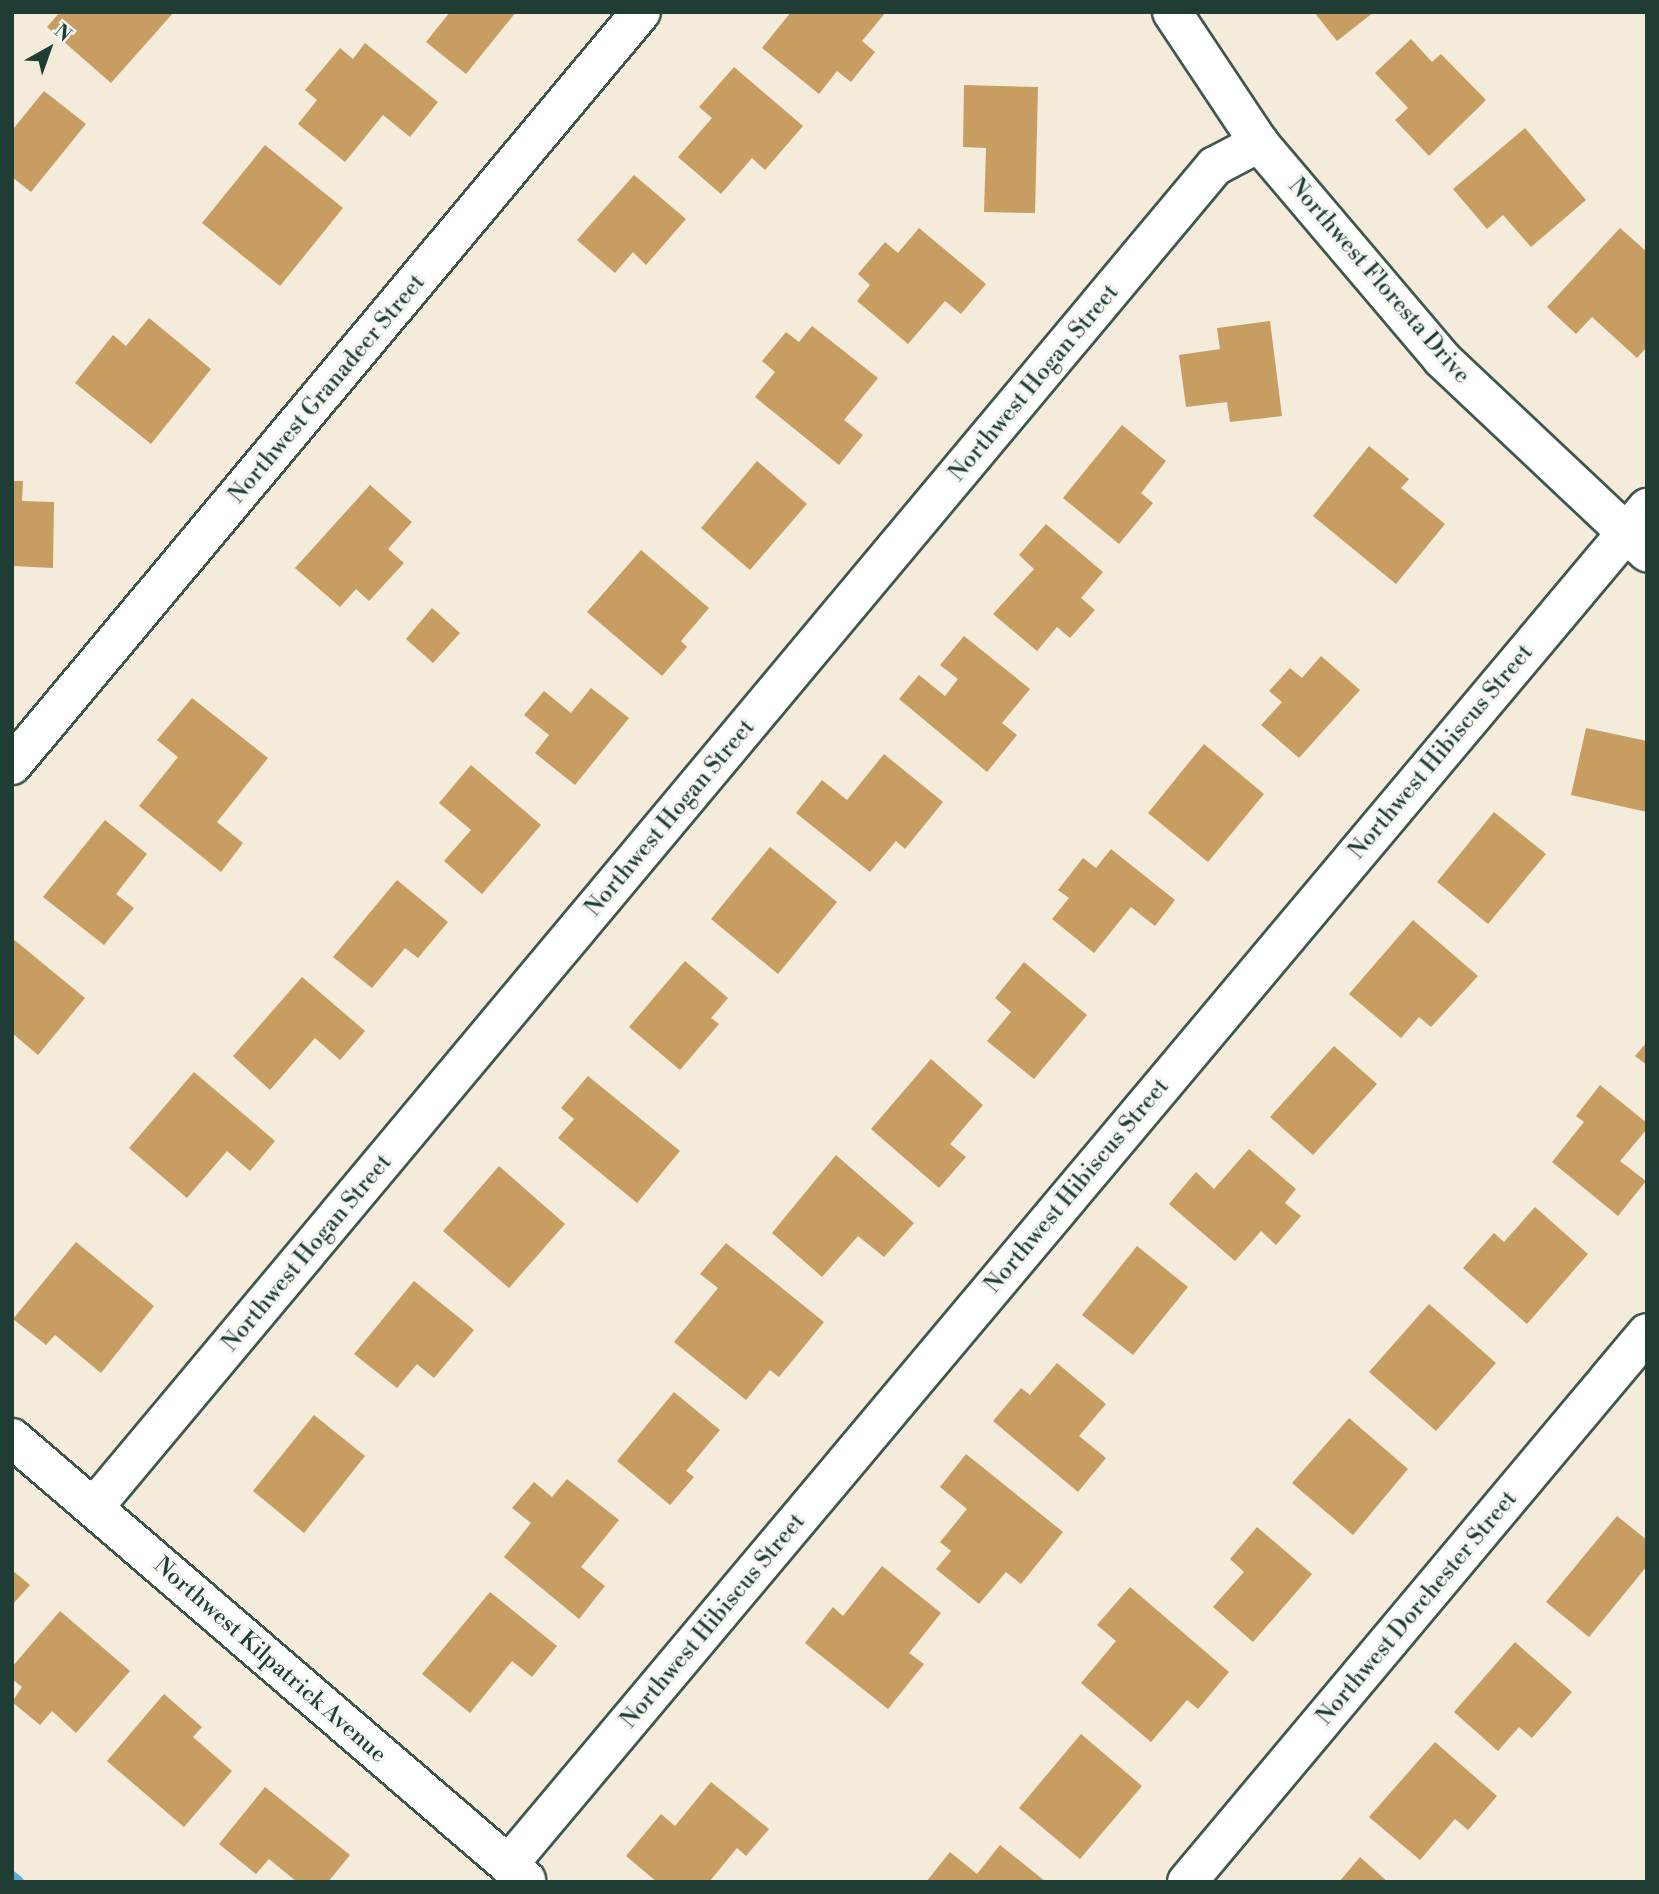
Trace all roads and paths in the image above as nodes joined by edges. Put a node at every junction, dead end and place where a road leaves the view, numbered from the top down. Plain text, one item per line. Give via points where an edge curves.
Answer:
1 (641, 12) edge
2 (1172, 12) edge
3 (1259, 143) junction
4 (1640, 531) edge
5 (18, 748) edge
6 (1647, 1334) edge
7 (12, 1438) edge
8 (94, 1507) junction
9 (518, 1873) edge
10 (1187, 1882) edge

1 - 5 street, Northwest Granadeer Street
2 - 3 street, Northwest Floresta Drive
3 - 4 street, Northwest Floresta Drive via 1442,359
3 - 8 street, Northwest Hogan Street via 1215,166
4 - 9 street, Northwest Hibiscus Street
6 - 10 street, Northwest Dorchester Street
7 - 8 street, Northwest Kilpatrick Avenue
8 - 9 street, Northwest Kilpatrick Avenue

